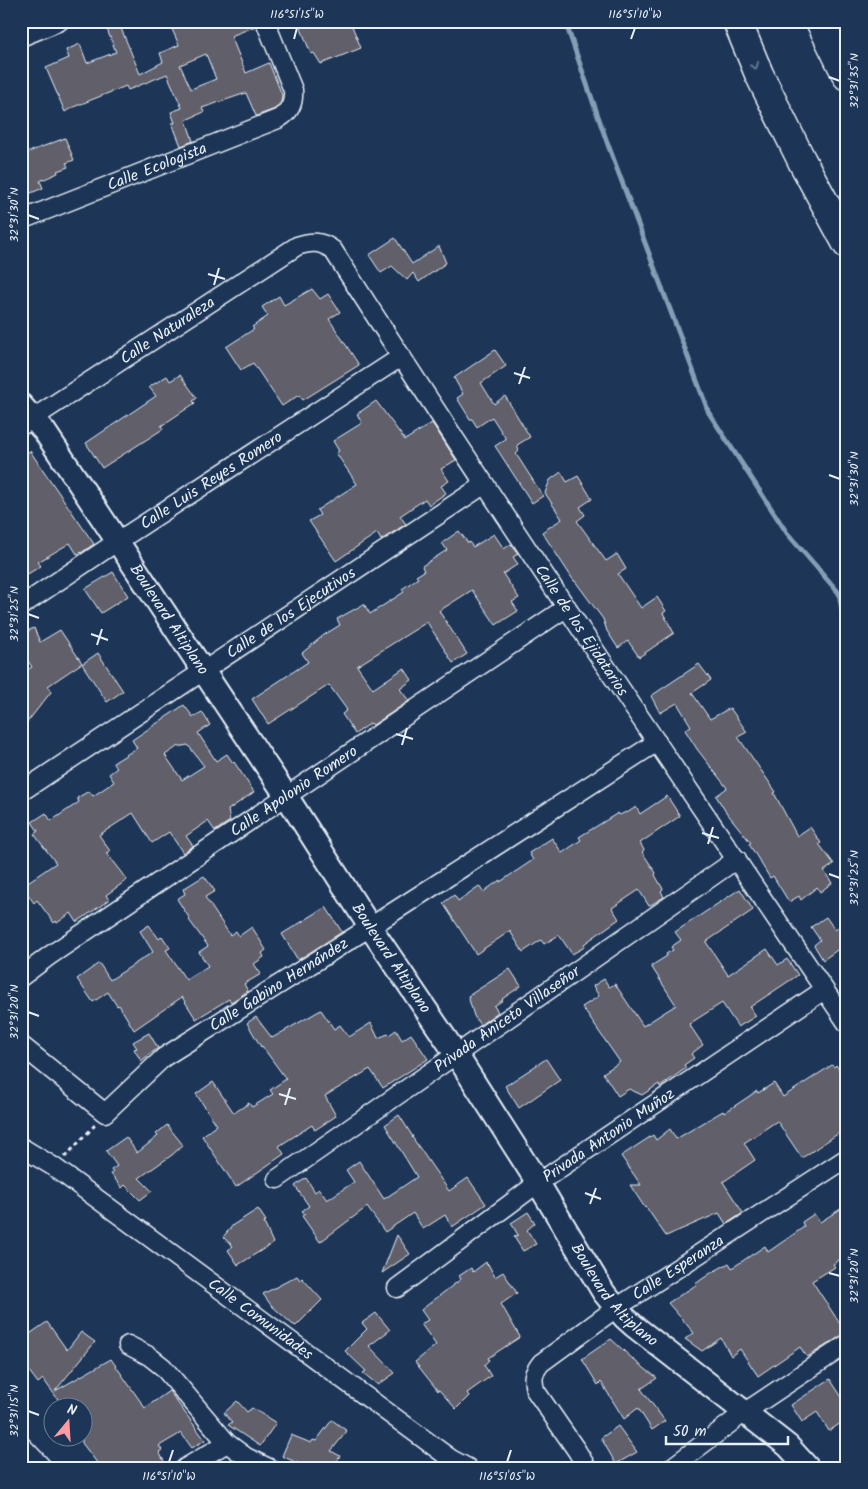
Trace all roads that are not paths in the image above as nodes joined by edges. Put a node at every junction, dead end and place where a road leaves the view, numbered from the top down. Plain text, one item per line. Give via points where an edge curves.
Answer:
1 (60, 21) edge
2 (265, 21) edge
3 (736, 21) edge
4 (820, 21) edge
5 (21, 36) edge
6 (847, 76) edge
7 (21, 220) edge
8 (316, 242) joint
9 (847, 244) edge
10 (401, 357) junction
11 (25, 416) edge
12 (485, 484) junction
13 (118, 542) junction
14 (21, 606) edge
15 (567, 607) junction
16 (203, 670) junction
17 (657, 742) junction
18 (21, 792) edge
19 (287, 797) junction
20 (737, 859) junction
21 (370, 926) junction
22 (21, 977) edge
23 (824, 990) junction
24 (847, 1022) edge
25 (21, 1045) edge
26 (456, 1054) junction
27 (21, 1147) edge
28 (847, 1158) edge
29 (278, 1179) dead end
30 (538, 1183) junction
31 (397, 1288) dead end
32 (616, 1308) junction
33 (847, 1344) edge
34 (128, 1345) dead end
35 (744, 1412) junction
36 (227, 1444) junction
37 (21, 1445) edge
38 (43, 1468) edge
39 (185, 1468) edge
40 (269, 1468) edge
41 (468, 1468) edge
42 (587, 1468) edge
43 (671, 1468) edge
44 (808, 1468) edge

1 - 5 street
2 - 7 street, Calle Ecologista via 293,90 294,100 285,115
3 -> 9 highway via 802,161
4 - 6 highway
8 - 10 street, Calle de los Ejidatarios via 333,250
8 - 11 street, Calle Naturaleza via 297,246
10 - 12 street, Calle de los Ejidatarios
10 - 13 street, Calle Luis Reyes Romero
11 - 13 street, Boulevard Altiplano via 45,432
12 - 15 street, Calle de los Ejidatarios
12 - 16 street, Calle de los Ejecutivos
13 - 14 street, Calle Luis Reyes Romero
13 - 16 street, Boulevard Altiplano
15 - 17 street, Calle de los Ejidatarios
15 - 19 street, Calle Apolonio Romero
16 - 18 street, Calle de los Ejecutivos
16 - 19 street, Boulevard Altiplano
17 - 20 street, Calle de los Ejidatarios
17 - 21 street, Calle Gabino Hernández
19 - 21 street, Boulevard Altiplano
19 - 22 street, Calle Apolonio Romero
20 - 23 street, Calle de los Ejidatarios
20 - 26 street, Privada Aniceto Villaseñor
21 - 25 street, Calle Gabino Hernández via 164,1057 105,1113
21 - 26 street, Boulevard Altiplano
23 - 24 street, Calle de los Ejidatarios
23 - 30 street, Privada Antonio Muñoz
26 - 29 street, Privada Aniceto Villaseñor
26 - 30 street, Boulevard Altiplano
27 - 41 street, Calle Comunidades via 54,1167 451,1459
28 - 32 street, Calle Esperanza
30 - 31 street, Privada Antonio Muñoz
30 - 32 street, Boulevard Altiplano
32 - 35 street, Boulevard Altiplano via 634,1326
32 - 42 street, Calle Esperanza via 541,1363 532,1379 535,1390
33 - 35 street
34 - 36 street via 163,1367
35 - 43 street
35 - 44 street, Boulevard Altiplano via 788,1446
36 - 39 street
36 - 40 street
37 - 38 street

